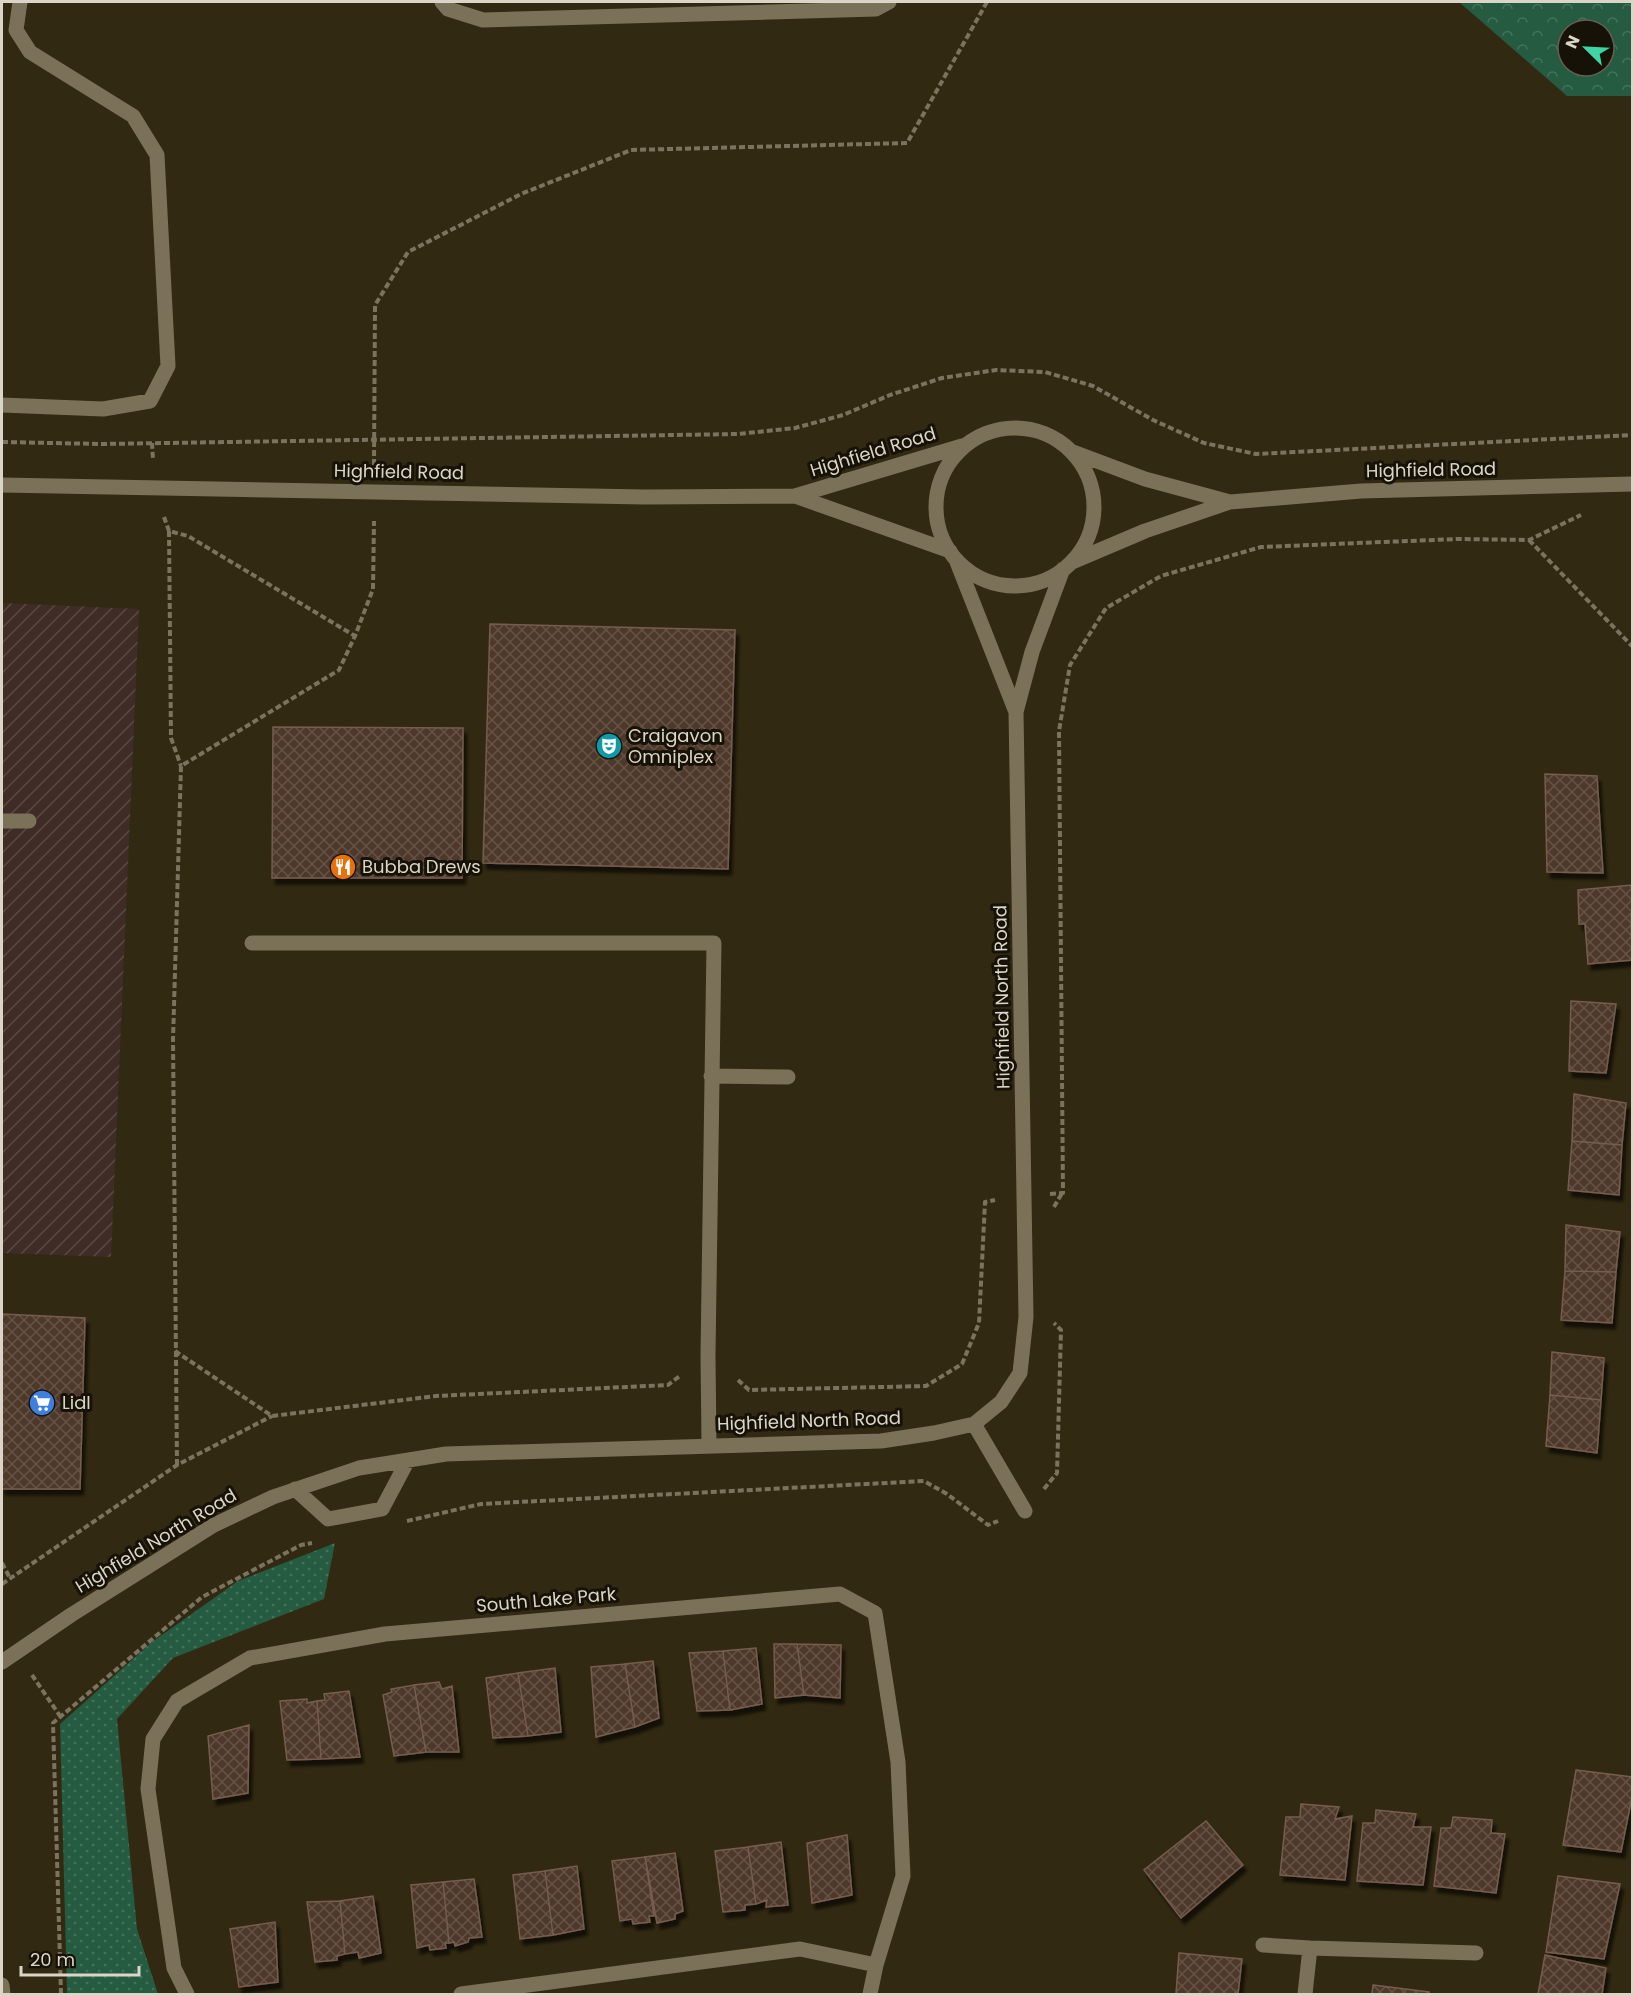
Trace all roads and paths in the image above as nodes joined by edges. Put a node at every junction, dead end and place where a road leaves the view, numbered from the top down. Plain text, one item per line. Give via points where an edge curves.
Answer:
1 (20, 2) edge
2 (442, 2) edge
3 (889, 2) edge
4 (987, 2) edge
5 (2, 405) edge
6 (1632, 435) edge
7 (2, 441) edge
8 (962, 446) junction
9 (1073, 452) junction
10 (374, 471) dead end
11 (2, 484) edge
12 (1632, 484) edge
13 (154, 487) junction
14 (795, 496) junction
15 (1230, 502) junction
16 (1591, 510) dead end
17 (374, 518) dead end
18 (169, 531) junction
19 (1529, 540) junction
20 (953, 556) junction
21 (1067, 566) junction
22 (356, 636) junction
23 (1632, 646) edge
24 (1016, 712) junction
25 (181, 766) junction
26 (2, 821) edge
27 (29, 821) dead end
28 (252, 943) dead end
29 (711, 1076) junction
30 (788, 1077) dead end
31 (1024, 1195) junction
32 (175, 1351) junction
33 (708, 1355) junction
34 (272, 1416) junction
35 (974, 1424) junction
36 (709, 1445) junction
37 (408, 1460) junction
38 (177, 1465) junction
39 (295, 1488) junction
40 (1025, 1511) joint
41 (406, 1522) dead end
42 (2, 1563) edge
43 (10, 1578) junction
44 (2, 1584) edge
45 (2, 1662) edge
46 (1263, 1945) dead end
47 (1310, 1948) junction
48 (1476, 1953) dead end
49 (876, 1965) junction
50 (2, 1985) edge
51 (3, 1995) edge
52 (188, 1995) edge
53 (461, 1995) edge
54 (870, 1995) edge
55 (1305, 1995) edge

1 - 5 street via 16,30 30,52 133,116 157,155 168,366 150,401 102,409
2 - 3 street via 448,9 483,20 876,9
4 - 10 path via 907,143 631,150 521,194 408,252 375,305
6 - 7 path via 1256,454 1204,443 1093,386 1045,372 996,370 942,378 843,415 795,428 738,434 102,444
8 - 9 street, Highfield Road via 989,431 1019,427 1048,434
8 - 14 street, Highfield Road
8 - 20 street, Highfield Road via 944,470 935,500 939,533
9 - 15 street, Highfield Road via 1145,479
9 - 21 street, Highfield Road via 1089,478 1094,508 1089,537
11 - 13 street, Highfield Road
12 - 15 street, Highfield Road via 1361,491
13 - 14 street, Highfield Road via 645,497
13 - 18 path
14 - 20 street, Highfield Road
15 - 21 street, Highfield Road via 1145,531
16 - 19 path
17 - 22 path via 373,589
18 - 22 path via 188,536
18 - 25 path via 171,738
19 - 23 path
19 - 31 path via 1261,547 1161,576 1106,608 1070,665 1059,731 1063,1193
20 - 21 street, Highfield Road via 985,581 1019,587 1048,580
20 - 24 street, Highfield North Road
21 - 24 street, Highfield North Road via 1032,652
22 - 25 path via 339,670
24 - 31 street, Highfield North Road
25 - 32 path via 173,1040
26 - 27 street
28 - 29 street via 714,943
29 - 30 street
29 - 33 street
31 - 33 path via 985,1202 979,1323 962,1364 926,1386 749,1390
31 - 35 street, Highfield North Road via 1026,1317 1020,1373 1001,1402
32 - 34 path
32 - 38 path
33 - 34 path via 668,1385 436,1396
33 - 36 street
34 - 38 path
35 - 36 street, Highfield North Road via 881,1441
35 - 40 street
36 - 37 street, Highfield North Road via 446,1454
37 - 39 street, Highfield North Road via 359,1468
37 - 39 street via 382,1509 328,1519
38 - 43 path
39 - 45 street, Highfield North Road via 214,1525
40 - 41 path via 988,1525 924,1481 481,1504
42 - 43 path
43 - 44 path
46 - 47 street
47 - 48 street
47 - 55 street
49 - 52 street, South Lake Park via 903,1876 898,1762 875,1613 840,1594 385,1634 250,1658 177,1701 153,1739 148,1789 174,1968
49 - 53 street via 800,1949
49 - 54 street, South Lake Park
50 - 51 street

